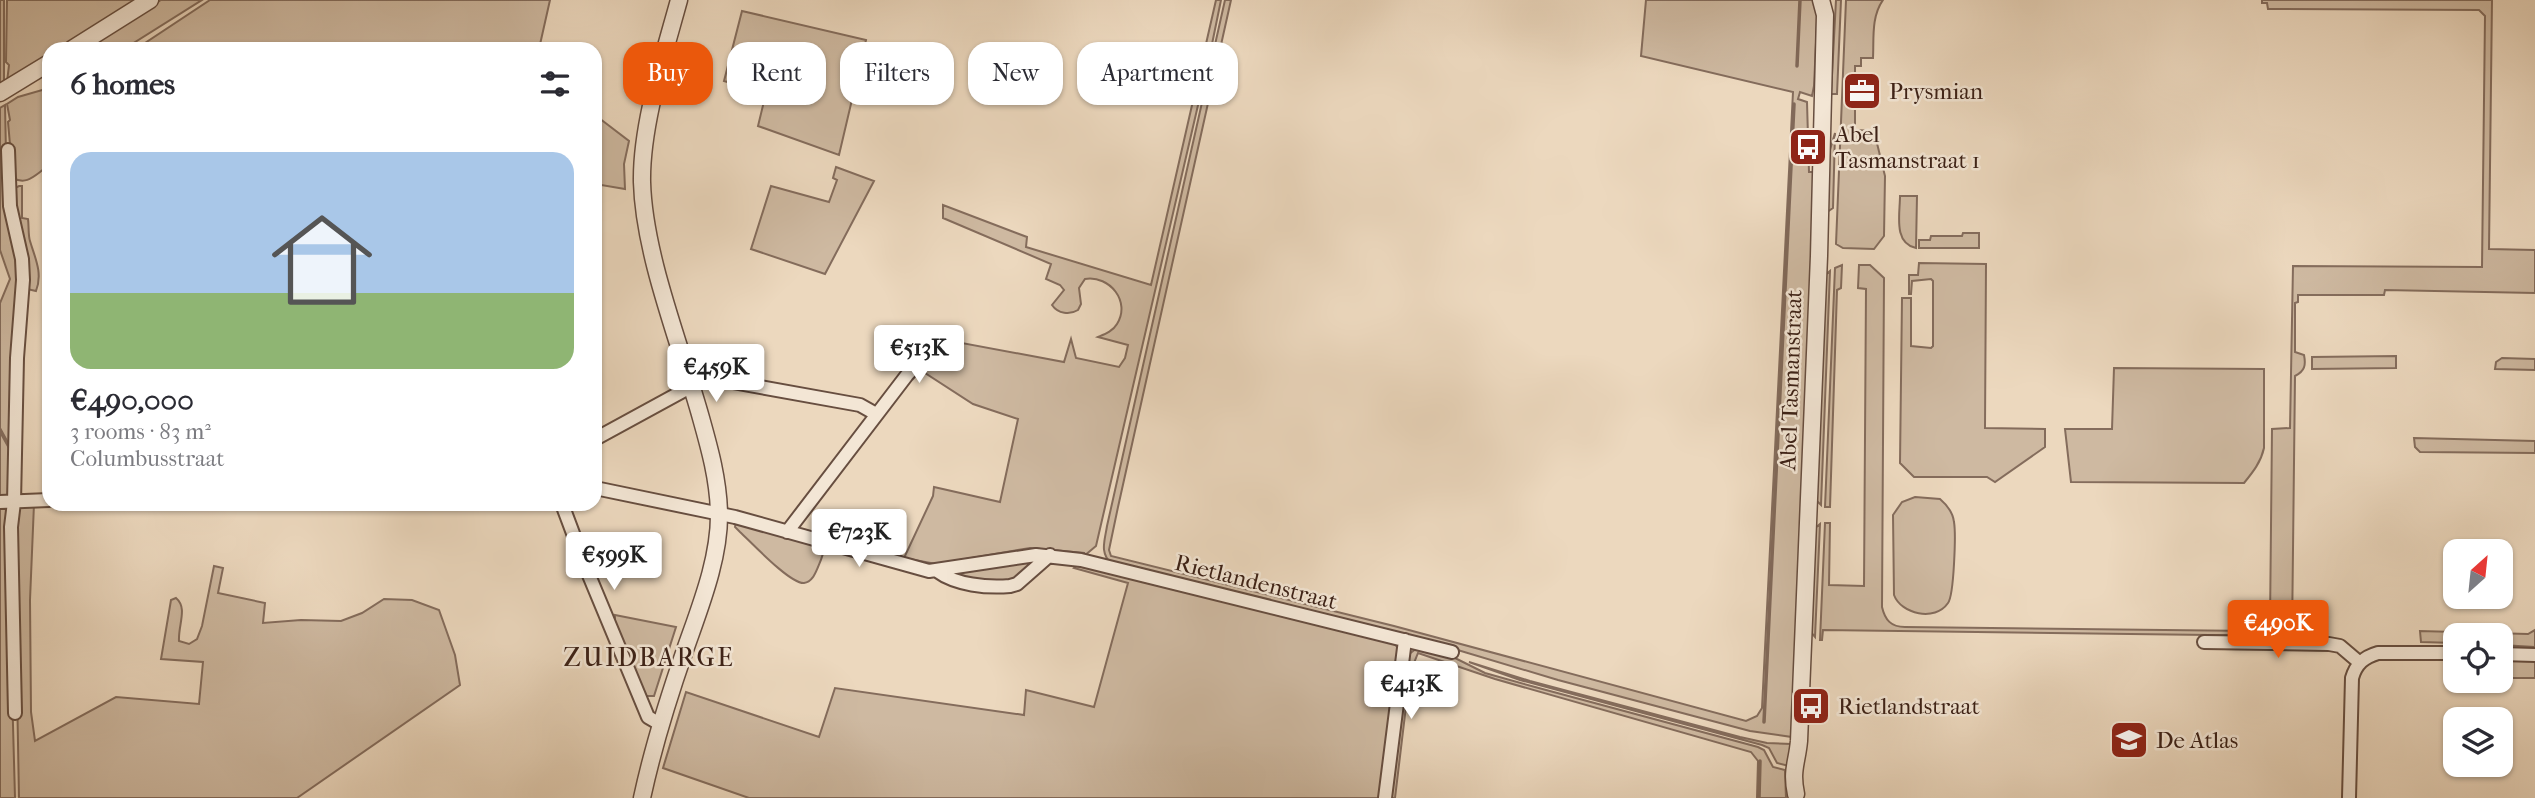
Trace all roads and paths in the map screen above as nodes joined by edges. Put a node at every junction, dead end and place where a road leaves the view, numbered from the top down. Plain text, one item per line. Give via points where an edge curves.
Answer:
1 (150, 0) edge
2 (679, 0) edge
3 (1826, 5) edge
4 (83, 42) edge
5 (42, 67) edge
6 (0, 93) edge
7 (8, 150) dead end
8 (941, 338) dead end
9 (692, 384) junction
10 (876, 414) junction
11 (602, 435) edge
12 (602, 489) edge
13 (42, 500) edge
14 (0, 502) edge
15 (14, 502) junction
16 (565, 511) edge
17 (719, 514) junction
18 (787, 531) junction
19 (1050, 555) junction
20 (937, 571) junction
21 (1405, 640) junction
22 (2204, 642) dead end
23 (1452, 652) dead end
24 (2443, 653) edge
25 (2513, 654) edge
26 (2535, 655) edge
27 (2360, 663) junction
28 (15, 713) dead end
29 (660, 724) junction
30 (1796, 796) edge
31 (642, 798) edge
32 (1385, 798) edge
33 (2349, 798) edge

1 - 4 street
2 - 9 street via 654,97 642,179 655,261
3 - 30 street, Abel Tasmanstraat via 1819,256 1793,780
5 - 6 street
7 - 15 street via 10,206 23,280 16,358
8 - 10 street
9 - 10 street via 716,379 860,405
9 - 11 street
9 - 17 street via 716,471
10 - 18 street
12 - 17 street, Rietlandenstraat
13 - 15 street
14 - 15 street
15 - 28 street
16 - 29 street via 648,717
17 - 18 street, Rietlandenstraat
17 - 29 street via 711,570
18 - 20 street, Rietlandenstraat
19 - 20 street, Rietlandenstraat
19 - 20 street, Rietlandenstraat via 1010,586 965,583
19 - 21 street, Rietlandenstraat
21 - 23 street, Rietlandenstraat
21 - 32 street
22 - 27 street via 2329,644 2340,646
24 - 27 street via 2386,652
25 - 26 street
27 - 33 street via 2351,678
29 - 31 street

